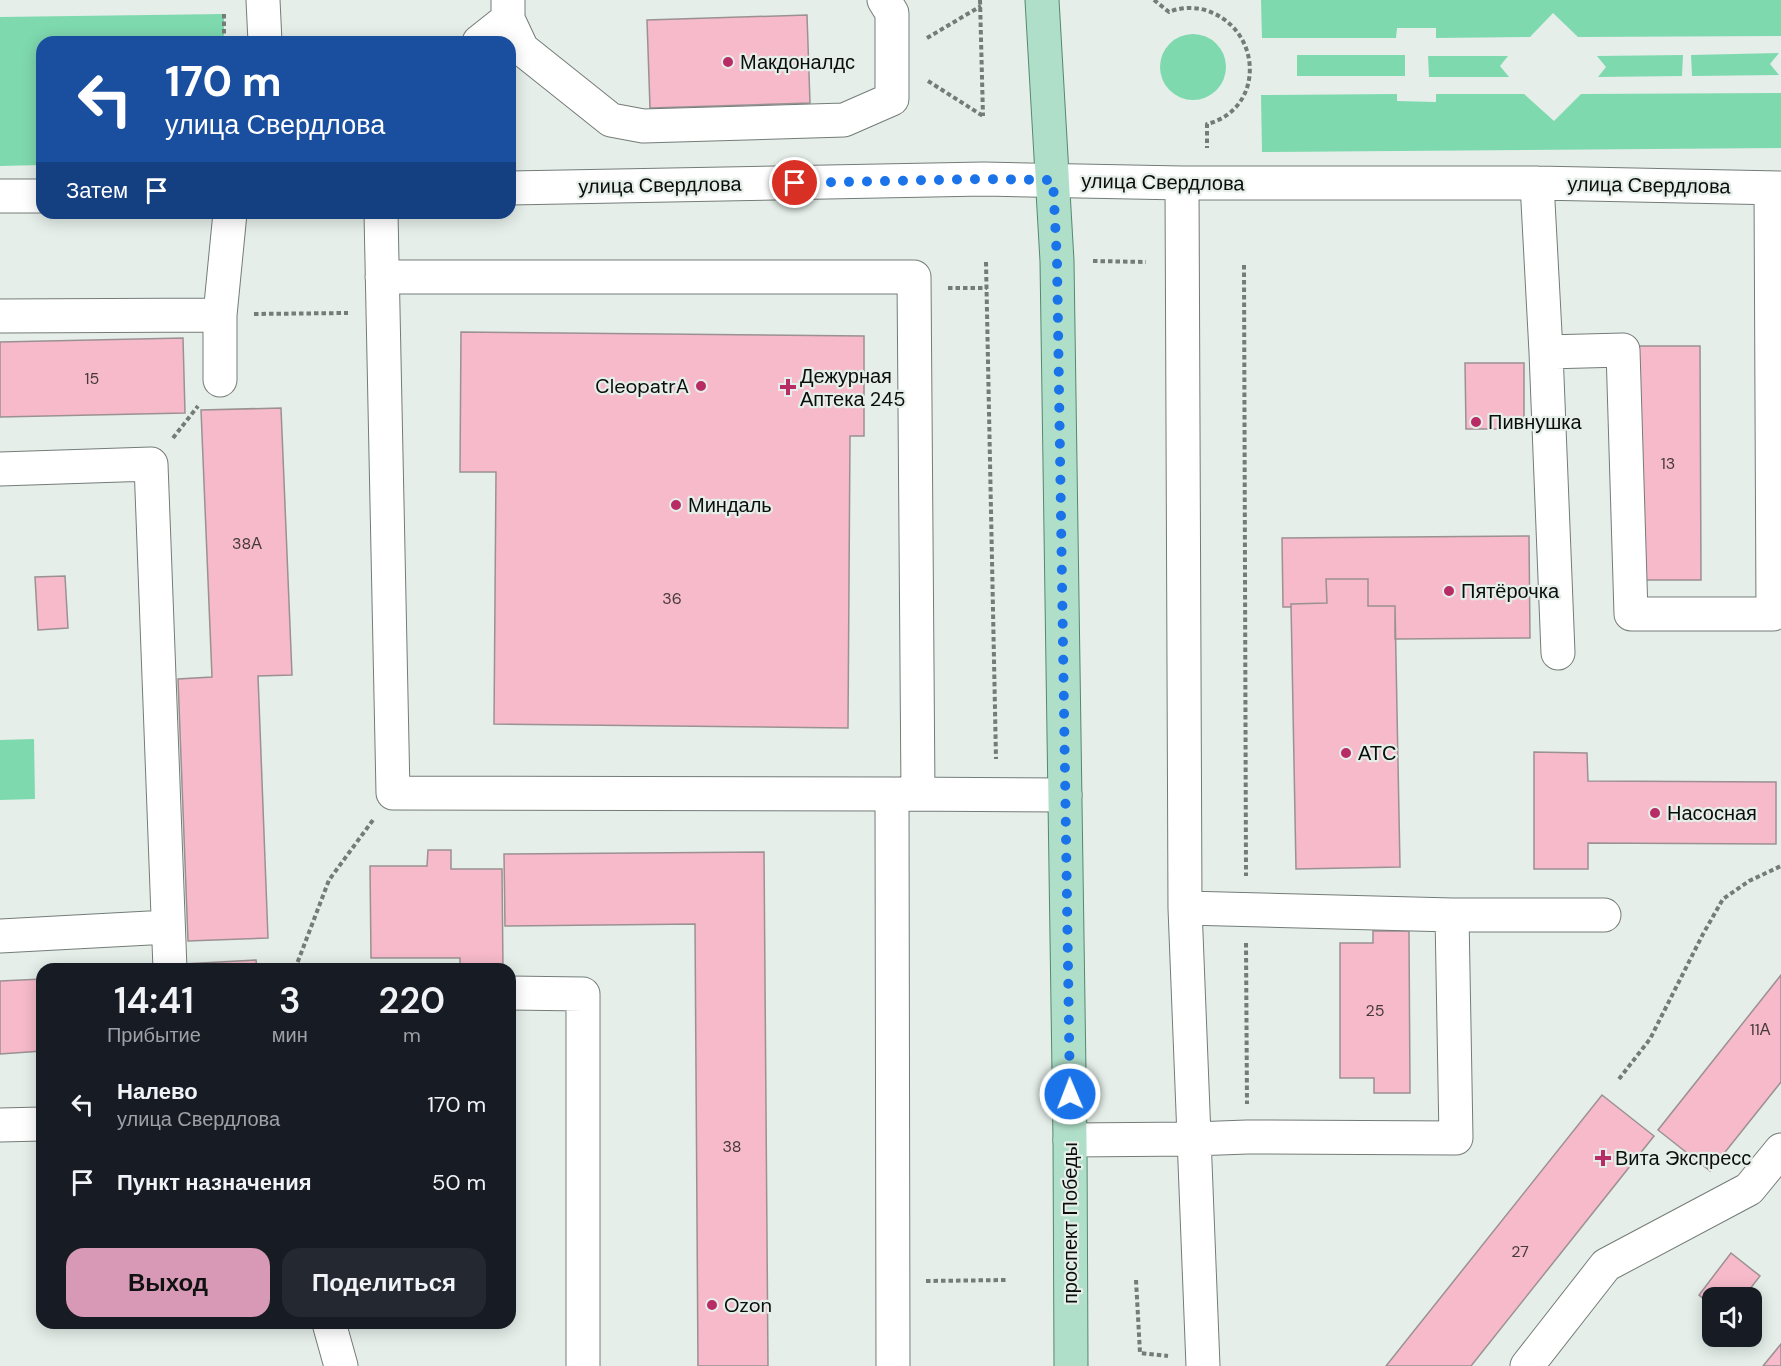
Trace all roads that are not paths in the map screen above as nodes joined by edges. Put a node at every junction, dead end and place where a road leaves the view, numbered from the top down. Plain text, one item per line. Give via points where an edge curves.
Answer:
1 (263, 0) edge
2 (1042, 0) edge
3 (888, 6) edge
4 (508, 9) edge
5 (265, 36) edge
6 (484, 36) edge
7 (1053, 180) junction
8 (1182, 183) junction
9 (1537, 183) junction
10 (516, 188) edge
11 (1776, 188) edge
12 (0, 196) edge
13 (36, 196) edge
14 (229, 219) edge
15 (381, 219) edge
16 (382, 277) junction
17 (0, 315) edge
18 (220, 315) junction
19 (1546, 352) junction
20 (220, 380) road end
21 (0, 469) edge
22 (1558, 654) dead end
23 (905, 794) junction
24 (1065, 795) junction
25 (1185, 908) junction
26 (1452, 915) junction
27 (1604, 915) dead end
28 (168, 927) junction
29 (0, 936) edge
30 (170, 963) edge
31 (516, 993) edge
32 (36, 1124) edge
33 (0, 1125) edge
34 (1193, 1139) junction
35 (1070, 1140) junction
36 (1781, 1150) edge
37 (331, 1329) edge
38 (341, 1366) edge
39 (583, 1366) edge
40 (893, 1366) edge
41 (1071, 1366) edge
42 (1203, 1366) edge
43 (1527, 1366) edge

1 - 5 street
2 - 7 main road, проспект Победы
3 - 4 street via 892,99 844,120 643,126 611,120 522,49
4 - 6 street
7 - 8 street, улица Свердлова
7 - 10 street, улица Свердлова
7 - 24 main road, проспект Победы
8 - 9 street, улица Свердлова
8 - 25 street
9 - 11 street, улица Свердлова
9 - 19 street
11 - 19 street via 1773,614 1631,614 1623,350
12 - 13 street
14 - 18 street
15 - 16 street
16 - 23 street via 393,793
16 - 23 street via 914,278
17 - 18 street
18 - 20 street
19 - 22 street
21 - 28 street via 151,464
23 - 24 street
23 - 40 street
24 - 35 main road, проспект Победы
25 - 26 street
25 - 34 street
26 - 27 street
26 - 34 street via 1456,1138
28 - 29 street
28 - 30 street
31 - 39 street via 583,994
32 - 33 street
34 - 35 street
34 - 42 street
35 - 41 main road, проспект Победы
36 - 43 street via 1749,1189 1606,1265
37 - 38 street

